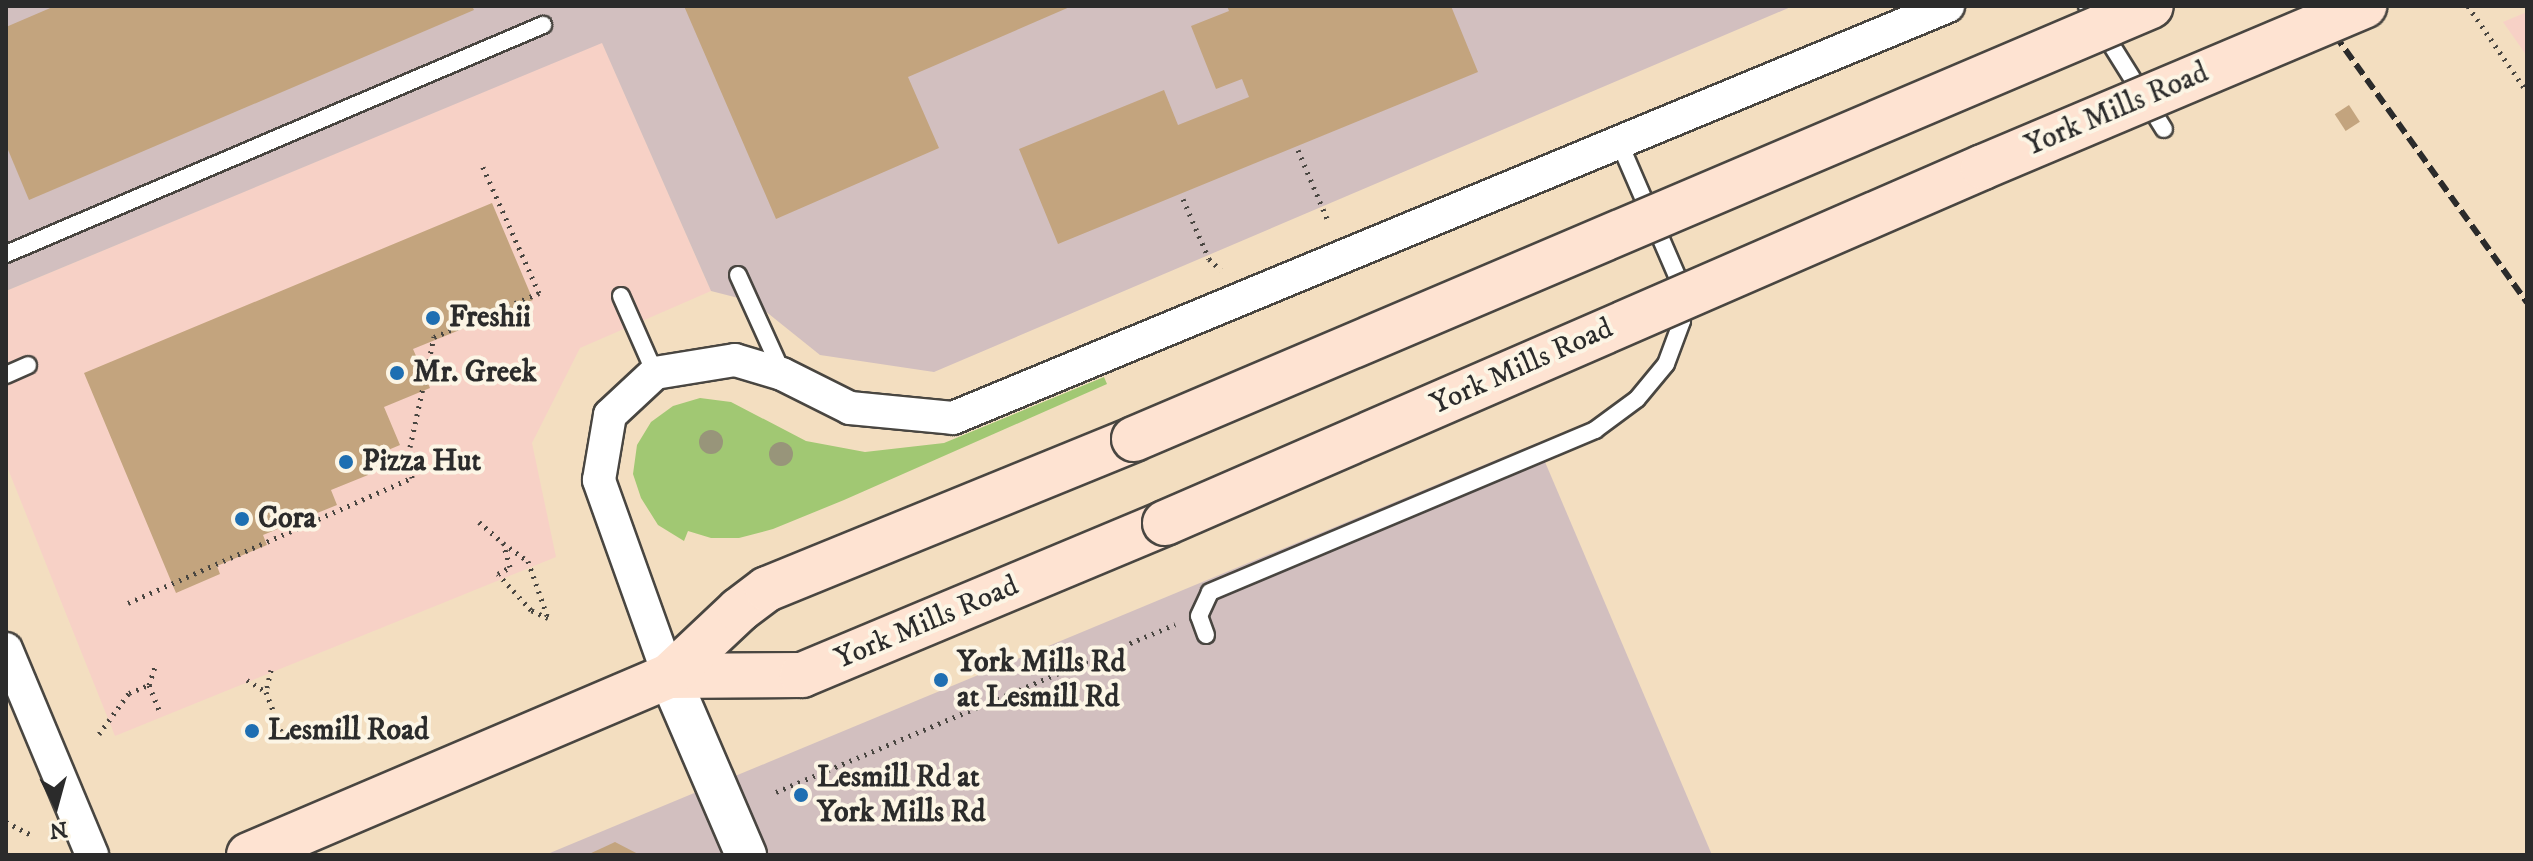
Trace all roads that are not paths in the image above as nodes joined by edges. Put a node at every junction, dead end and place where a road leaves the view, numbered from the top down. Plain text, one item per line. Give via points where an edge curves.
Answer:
1 (1948, 6) edge
2 (2087, 6) edge
3 (2151, 6) edge
4 (2364, 6) edge
5 (543, 25) dead end
6 (2164, 129) dead end
7 (1619, 142) junction
8 (6, 254) edge
9 (738, 275) dead end
10 (621, 296) dead end
11 (28, 365) dead end
12 (655, 373) junction
13 (782, 374) junction
14 (6, 375) edge
15 (1206, 635) dead end
16 (6, 649) edge
17 (669, 676) junction
18 (92, 855) edge
19 (249, 855) edge
20 (746, 855) edge

1 - 7 street
2 - 6 lane
3 - 17 main road, York Mills Road, bridge via 1134,439 767,589
4 - 17 main road, York Mills Road, bridge via 802,675
5 - 8 lane
7 - 13 street via 953,418 850,408
7 - 15 lane via 1677,276 1682,321 1666,364 1637,399 1595,430 1210,592 1199,616
9 - 13 lane
10 - 12 lane
11 - 14 lane
12 - 13 street via 735,360
12 - 17 street via 610,415 599,480
16 - 18 street
17 - 19 main road, York Mills Road
17 - 20 street

